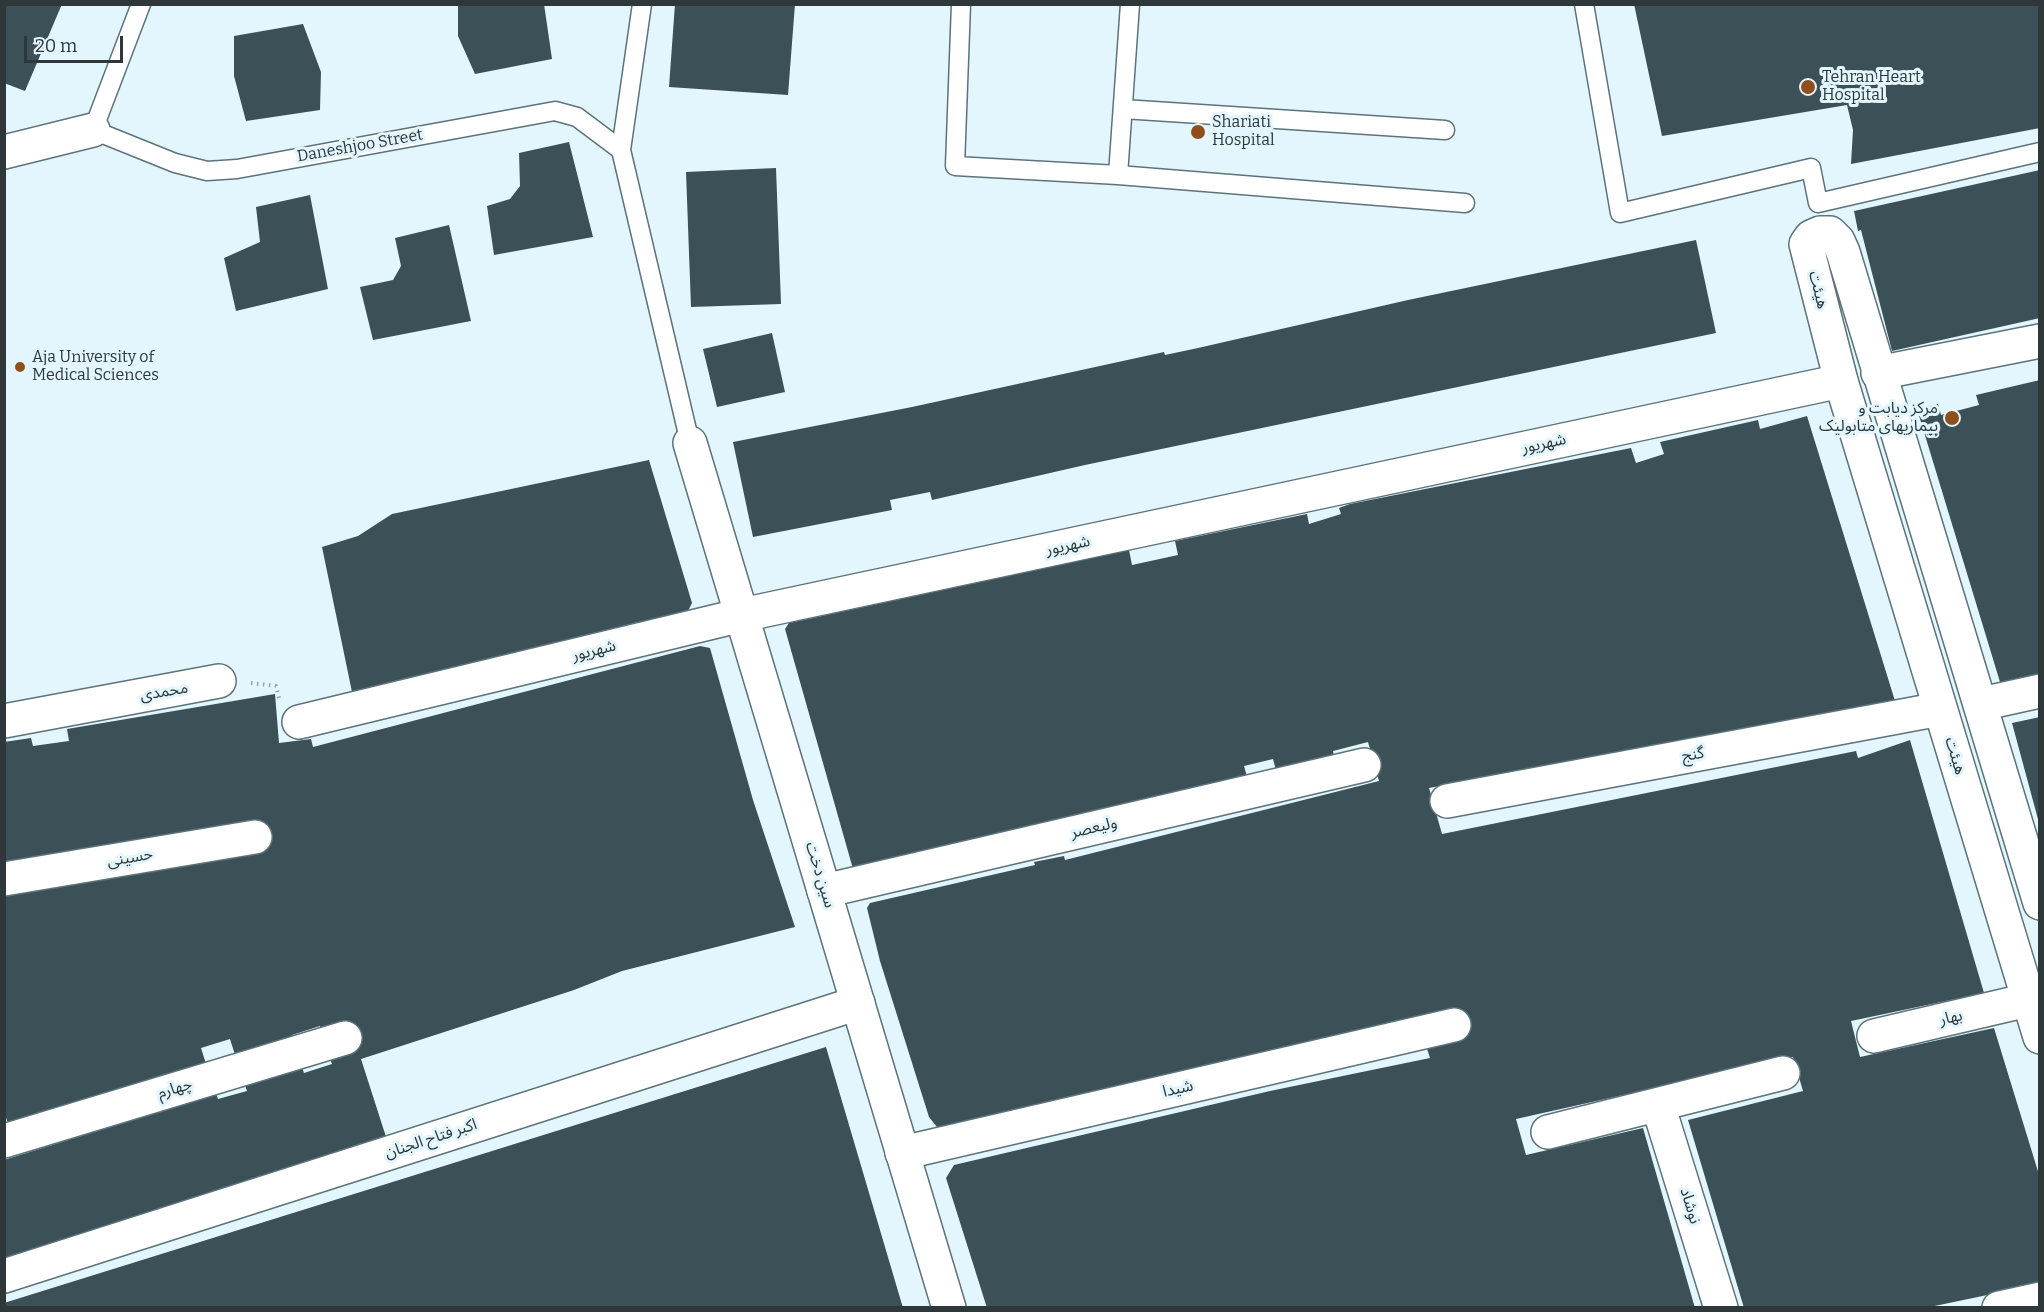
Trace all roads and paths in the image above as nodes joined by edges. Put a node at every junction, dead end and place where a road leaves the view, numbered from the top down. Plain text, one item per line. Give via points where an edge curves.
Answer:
1 (141, 4) edge
2 (642, 4) edge
3 (961, 4) edge
4 (1130, 4) edge
5 (1584, 4) edge
6 (1123, 109) junction
7 (93, 130) junction
8 (1445, 130) dead end
9 (621, 150) junction
10 (4, 152) edge
11 (2040, 152) edge
12 (1118, 175) junction
13 (1465, 203) dead end
14 (2040, 341) edge
15 (1878, 373) junction
16 (1841, 381) junction
17 (690, 443) joint
18 (742, 615) junction
19 (219, 681) joint
20 (2040, 692) edge
21 (1981, 704) junction
22 (1940, 709) junction
23 (4, 721) edge
24 (299, 722) joint
25 (1364, 765) dead end
26 (1446, 801) dead end
27 (255, 837) dead end
28 (4, 879) edge
29 (824, 891) junction
30 (2040, 903) edge
31 (2028, 1000) junction
32 (858, 1003) junction
33 (1454, 1025) dead end
34 (1874, 1036) dead end
35 (2040, 1037) edge
36 (345, 1038) dead end
37 (1783, 1073) dead end
38 (1658, 1105) junction
39 (1548, 1132) dead end
40 (4, 1141) edge
41 (902, 1153) junction
42 (4, 1276) edge
43 (2040, 1299) edge
44 (949, 1308) edge
45 (1721, 1308) edge
46 (1999, 1308) edge

1 - 7 lane
2 - 9 lane
3 - 12 lane via 955,166
4 - 6 lane
5 - 11 lane via 1620,213 1811,168 1818,203
6 - 8 lane
6 - 12 lane
7 - 9 lane, Daneshjoo Street via 175,163 207,171 237,169 555,111 577,117
7 - 10 street
9 - 17 lane
12 - 13 lane
14 - 15 street
15 - 16 street, شهریور
15 - 16 street, هیئت via 1844,252 1830,233 1820,233 1806,244
15 - 21 street, هیئت
16 - 18 street, شهریور
16 - 22 street, هیئت
17 - 18 street, سین دخت
18 - 24 street, شهریور
18 - 29 street, سین دخت
19 - 23 street, محمدی
19 - 24 path via 276,686 286,720
20 - 21 street, گنج
21 - 22 street, گنج
21 - 30 street, هیئت
22 - 26 street, گنج
22 - 31 street, هیئت
25 - 29 street, ولیعصر
27 - 28 street, حسینی
29 - 32 street, سین دخت
31 - 34 street, بهار
31 - 35 street, هیئت
32 - 41 street, سین دخت
32 - 42 street, اکبر فتاح الجنان
33 - 41 street, شیدا
36 - 40 street, چهارم
37 - 38 street
38 - 39 street
38 - 45 street, نوشاد
41 - 44 street, سین دخت
43 - 46 street

